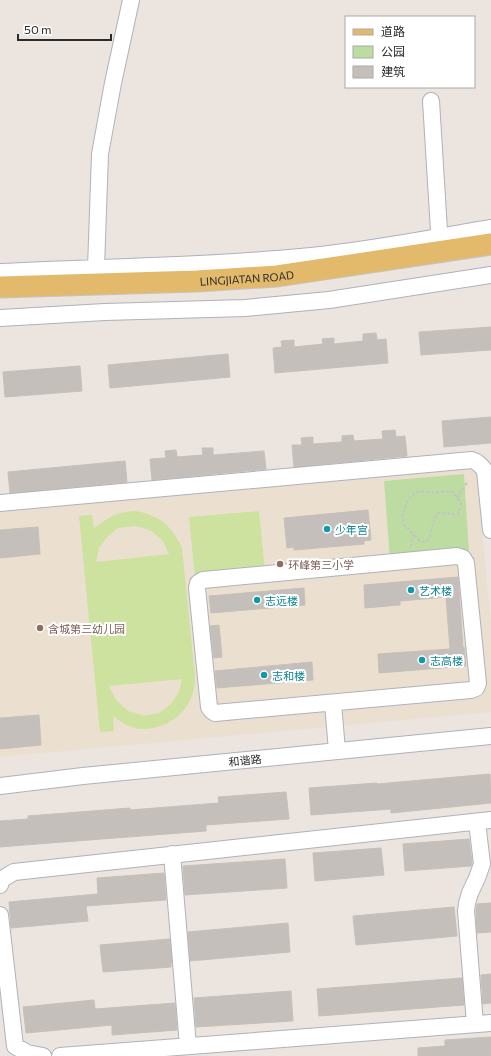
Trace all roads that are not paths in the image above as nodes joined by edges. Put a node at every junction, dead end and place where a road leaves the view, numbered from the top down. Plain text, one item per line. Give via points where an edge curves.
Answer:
1 (131, 0) edge
2 (431, 101) dead end
3 (491, 228) edge
4 (440, 244) junction
5 (491, 244) edge
6 (491, 257) edge
7 (96, 268) junction
8 (0, 272) edge
9 (491, 275) edge
10 (0, 287) edge
11 (0, 300) edge
12 (0, 318) edge
13 (0, 503) edge
14 (491, 530) edge
15 (333, 702) junction
16 (491, 736) edge
17 (337, 751) junction
18 (0, 786) edge
19 (484, 821) edge
20 (172, 854) junction
21 (0, 885) edge
22 (0, 915) edge
23 (2, 945) edge
24 (4, 978) edge
25 (483, 1024) edge
26 (188, 1046) junction
27 (43, 1056) edge
28 (60, 1056) edge

1 - 7 street via 112,83 100,154
2 - 4 street
3 - 4 street
4 - 5 main road, LINGJIATAN ROAD
4 - 7 street via 386,246 305,256 210,263
4 - 10 main road, LINGJIATAN ROAD via 277,276
6 - 11 main road, LINGJIATAN ROAD via 278,288 198,294
7 - 8 street
9 - 12 street via 329,300 245,308
13 - 14 street via 472,460 485,471
15 - 15 street via 215,714 209,708 198,583 203,580 412,560 457,556 463,558 466,563 478,683 476,688
15 - 17 street
16 - 17 street, 和谐路
17 - 18 street, 和谐路
19 - 20 street
19 - 25 street via 482,864 470,893 466,911
20 - 21 street via 14,872 2,879
20 - 26 street
22 - 23 street
23 - 24 street
24 - 27 street via 15,1046 26,1053
25 - 26 street
26 - 28 street

